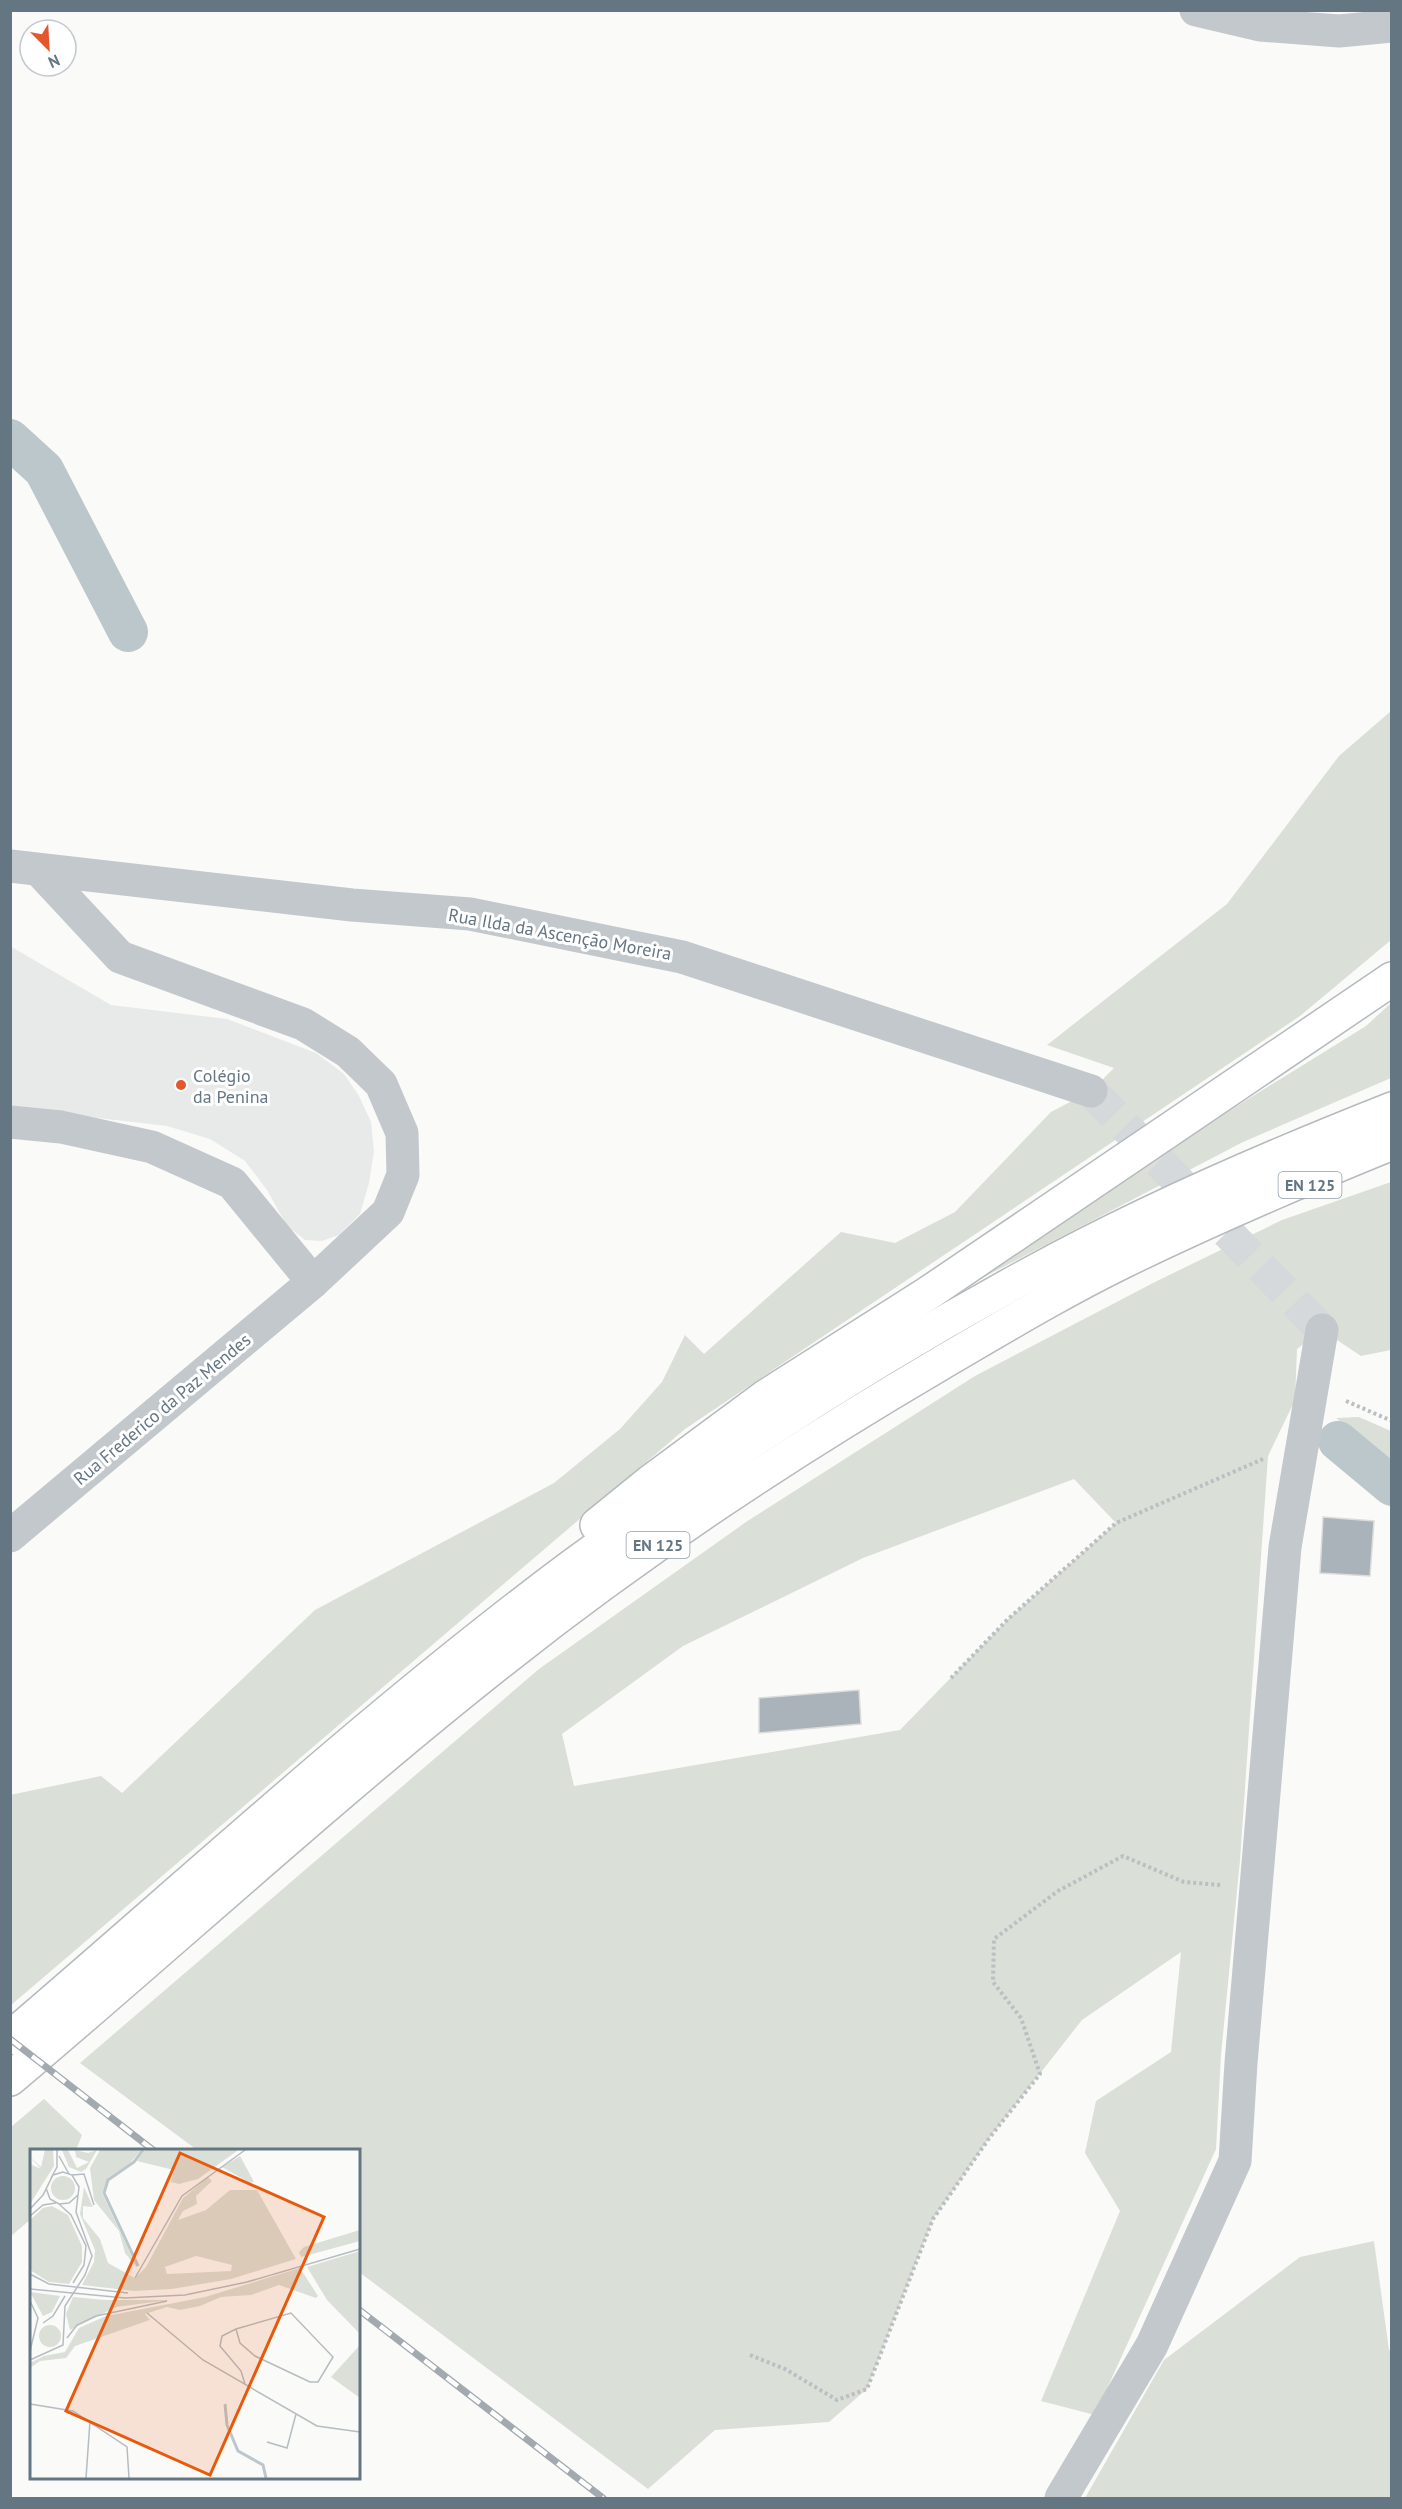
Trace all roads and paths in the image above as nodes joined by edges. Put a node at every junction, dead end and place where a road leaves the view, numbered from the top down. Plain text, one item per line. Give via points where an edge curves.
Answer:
1 (1196, 10) edge
2 (1392, 26) edge
3 (25, 868) edge
4 (1392, 979) edge
5 (1091, 1091) tunnel mouth
6 (1392, 1109) edge
7 (10, 1122) edge
8 (1392, 1143) edge
9 (1392, 1158) edge
10 (1229, 1212) junction
11 (312, 1282) junction
12 (1322, 1330) dead end
13 (1312, 1386) junction
14 (1392, 1421) edge
15 (1298, 1464) junction
16 (10, 1536) edge
17 (951, 1678) dead end
18 (399, 1703) junction
19 (1257, 1887) junction
20 (10, 2038) edge
21 (10, 2079) edge
22 (750, 2355) dead end
23 (1060, 2499) edge

1 - 2 street via 1271,26 1339,31
3 - 5 street, Rua Ilda da Ascenção Moreira via 352,905 470,914 682,957
3 - 11 street, Rua Frederico da Paz Mendes via 120,957 303,1024 348,1052 381,1084 402,1133 403,1175 388,1212
4 - 18 main road via 927,1294 765,1397 650,1482 508,1598
6 - 18 main road, EN 125 via 1155,1212 1034,1272 855,1375 713,1467 571,1568
7 - 11 street via 61,1127 152,1147 232,1183
8 - 10 main road, EN 125
9 - 10 main road, EN 125
10 - 21 main road, EN 125 via 1118,1264 962,1351 752,1480 642,1556 506,1657 285,1840
11 - 16 street, Rua Frederico da Paz Mendes
12 - 13 street
13 - 14 path
13 - 15 street
15 - 17 path via 1268,1456 1116,1522 1008,1619
15 - 19 street via 1281,1584
18 - 20 main road, EN 125
19 - 22 path via 1184,1882 1123,1856 1058,1891 994,1939 993,1982 1020,2018 1040,2074 933,2219 867,2389 837,2400 785,2369
19 - 23 street via 1235,2161 1152,2345

